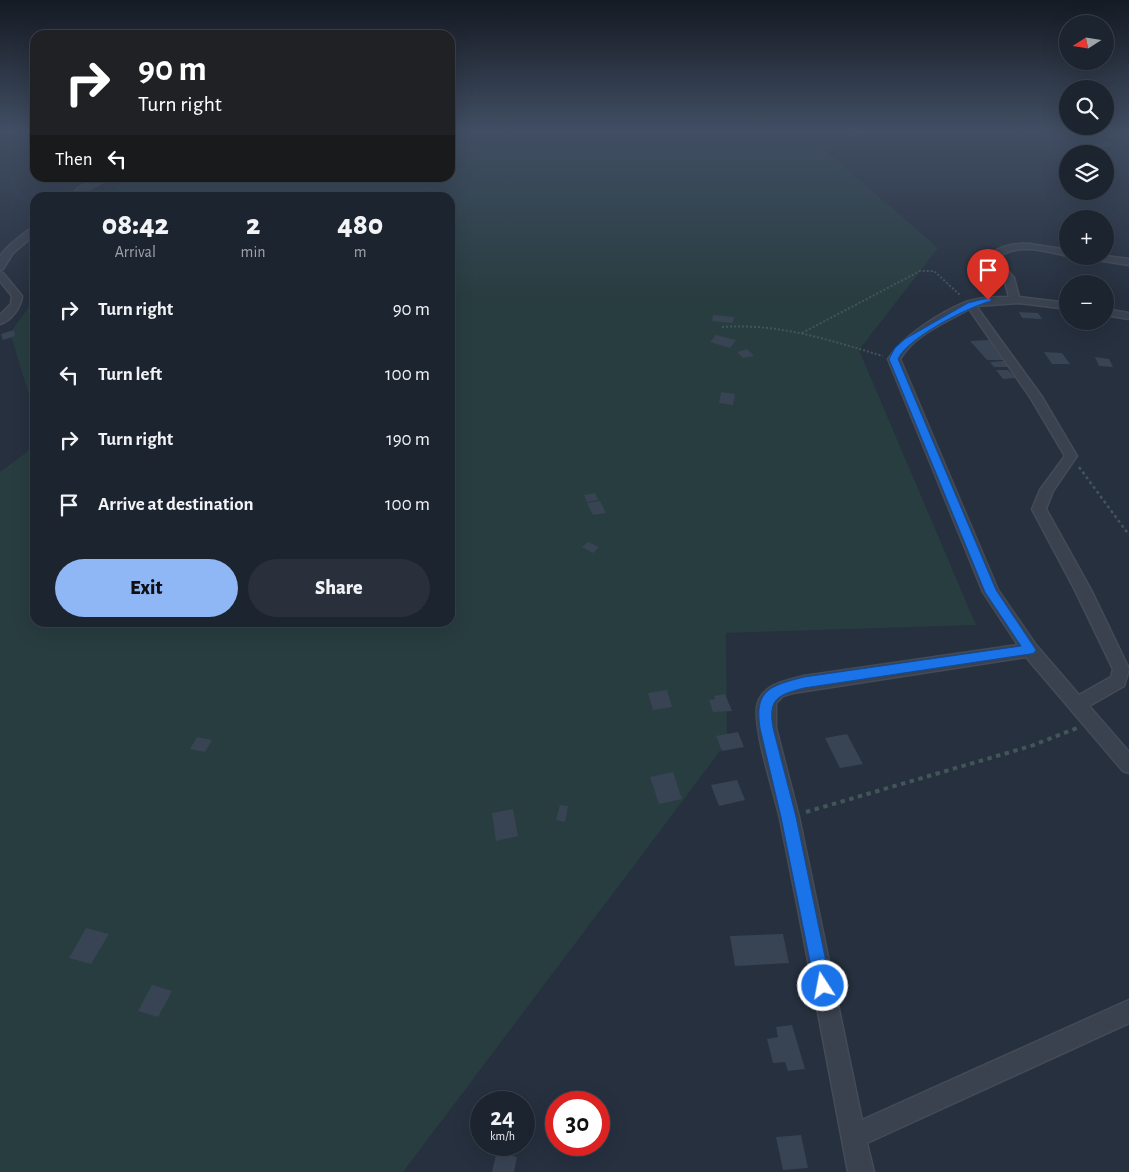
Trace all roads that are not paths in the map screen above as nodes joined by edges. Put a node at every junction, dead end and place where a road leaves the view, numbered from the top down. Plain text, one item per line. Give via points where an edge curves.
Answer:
1 (30, 234) edge
2 (1059, 252) edge
3 (1114, 260) edge
4 (1129, 262) edge
5 (0, 267) edge
6 (0, 275) edge
7 (1014, 298) junction
8 (970, 304) junction
9 (1059, 305) edge
10 (1114, 314) edge
11 (1129, 316) edge
12 (0, 321) edge
13 (1030, 650) junction
14 (1077, 705) junction
15 (1129, 765) edge
16 (1129, 1011) edge
17 (854, 1136) junction
18 (861, 1172) edge

1 - 5 street via 1,262
2 - 7 street via 1022,246 1000,251 994,258 1009,278
3 - 4 street
6 - 12 street via 17,296 16,305
7 - 8 street
7 - 9 street
8 - 13 street via 908,341 894,359 991,592
8 - 14 street via 1058,431 1071,456 1040,500 1038,509 1083,590 1121,669 1118,680
10 - 11 street
13 - 14 street
13 - 17 street via 804,683 778,689 769,697 765,716 789,817
14 - 15 street
16 - 17 street
17 - 18 street

